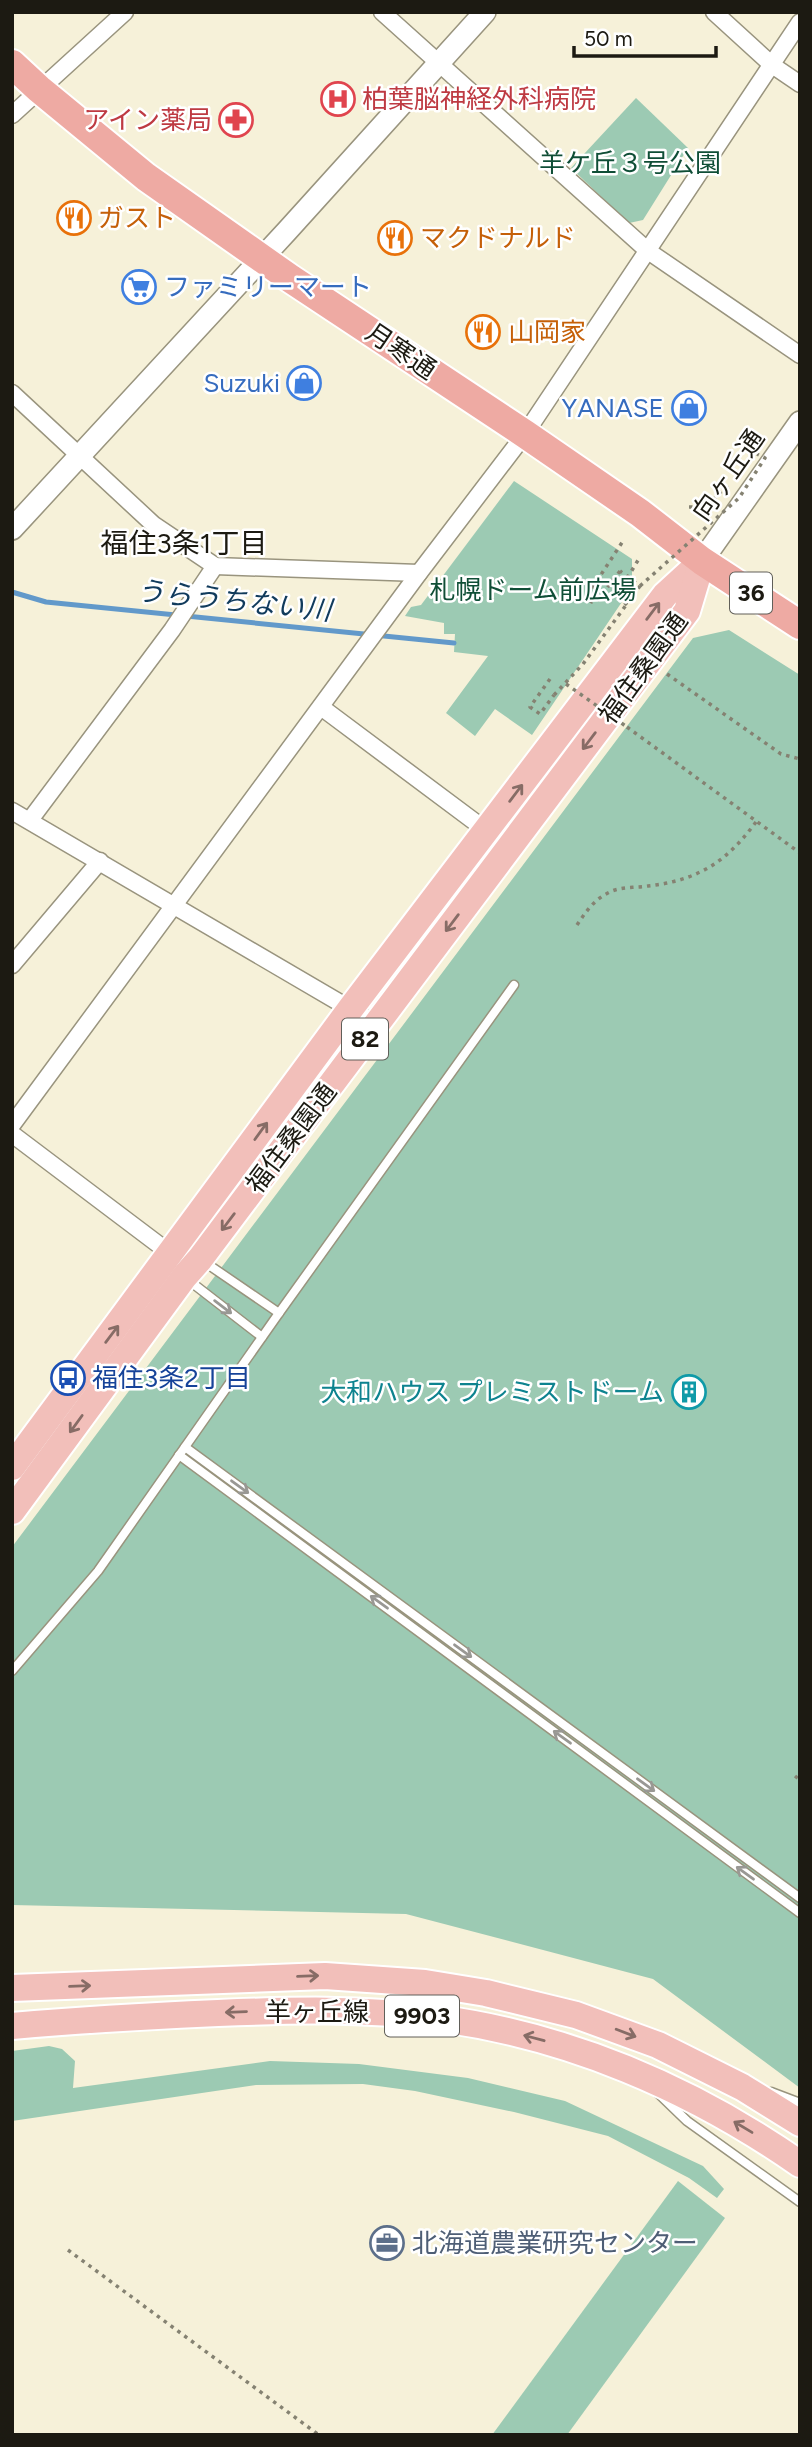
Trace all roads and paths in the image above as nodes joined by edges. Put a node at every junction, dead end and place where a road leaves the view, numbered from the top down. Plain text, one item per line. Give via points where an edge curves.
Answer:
1 (125, 12) edge
2 (382, 12) edge
3 (485, 12) edge
4 (714, 12) edge
5 (800, 22) edge
6 (438, 62) junction
7 (12, 64) edge
8 (772, 65) junction
9 (800, 84) edge
10 (39, 89) junction
11 (12, 115) edge
12 (648, 251) junction
13 (261, 257) junction
14 (800, 355) edge
15 (12, 393) edge
16 (800, 422) edge
17 (525, 434) junction
18 (757, 454) dead end
19 (80, 456) junction
20 (724, 489) dead end
21 (689, 507) dead end
22 (12, 529) edge
23 (623, 541) dead end
24 (640, 557) dead end
25 (702, 561) junction
26 (215, 566) junction
27 (419, 573) junction
28 (640, 586) junction
29 (627, 605) junction
30 (800, 625) edge
31 (659, 669) dead end
32 (550, 678) dead end
33 (566, 684) junction
34 (321, 707) junction
35 (800, 759) edge
36 (12, 811) edge
37 (30, 820) junction
38 (756, 822) junction
39 (487, 831) junction
40 (800, 853) edge
41 (100, 861) junction
42 (174, 905) junction
43 (577, 925) dead end
44 (12, 965) edge
45 (514, 985) dead end
46 (351, 1008) junction
47 (376, 1024) junction
48 (12, 1125) edge
49 (12, 1134) edge
50 (187, 1265) junction
51 (279, 1313) junction
52 (262, 1337) junction
53 (185, 1447) junction
54 (16, 1455) edge
55 (179, 1455) junction
56 (12, 1511) edge
57 (12, 1671) edge
58 (795, 1776) dead end
59 (800, 1780) edge
60 (800, 1898) edge
61 (800, 1913) edge
62 (12, 1989) edge
63 (12, 2026) edge
64 (687, 2060) junction
65 (636, 2072) junction
66 (800, 2103) edge
67 (800, 2123) edge
68 (800, 2164) edge
69 (800, 2202) edge
70 (68, 2250) dead end
71 (319, 2435) edge

1 - 10 street
2 - 6 street
3 - 6 street
4 - 8 street
5 - 8 street
6 - 12 street
6 - 13 street
7 - 10 highway, 月寒通 / 36
8 - 9 street
8 - 12 street
10 - 11 street
10 - 13 highway, 月寒通 / 36 via 146,177
12 - 14 street
12 - 17 street
13 - 17 highway, 月寒通 / 36
13 - 19 street
15 - 19 street
16 - 25 street, 向ヶ丘通
17 - 25 highway, 月寒通 / 36
17 - 27 street
18 - 28 path, bridge via 765,458 739,498
19 - 22 street
19 - 26 street via 154,525
20 - 21 path via 711,503
23 - 28 path, bridge via 588,599 597,601 620,571
24 - 29 path via 617,595
25 - 30 highway, 月寒通 / 36
39 -> 25 main road, 福住桑園通 / 82 via 665,595
25 -> 47 main road, 福住桑園通 / 82 via 687,611
26 - 27 street
26 - 37 street
27 - 34 street
28 - 29 path, bridge
29 - 33 path, bridge
31 - 35 path via 781,754
32 - 33 path, bridge via 530,707 540,714
33 - 38 path, bridge
34 - 39 street
34 - 42 street
36 - 37 street
37 - 41 street
38 - 40 path
38 - 43 path via 713,866 666,884 607,893
39 - 46 main road, 福住桑園通 / 82
41 - 42 street
41 - 44 street
42 - 46 street
42 - 48 street
45 - 51 lane
46 - 47 street
50 -> 46 main road, 福住桑園通 / 82
47 -> 50 main road, 福住桑園通 / 82
49 - 50 street
50 - 51 lane
50 -> 52 lane
54 -> 50 main road, 福住桑園通 / 82
50 -> 56 main road, 福住桑園通 / 82
51 - 52 lane
52 - 53 lane
53 - 55 lane
53 -> 60 lane
55 - 57 lane via 98,1571
61 -> 55 lane
58 - 59 path
62 -> 64 main road, 羊ヶ丘線 / 9903 via 326,1976 425,1983 576,2015
65 -> 63 main road, 羊ヶ丘線 / 9903 via 528,2036 393,2013 297,2010
64 - 66 lane
64 - 67 main road, 羊ヶ丘線 / 9903
68 -> 65 main road, 羊ヶ丘線 / 9903 via 712,2108
65 - 69 lane via 687,2121
70 - 71 path

